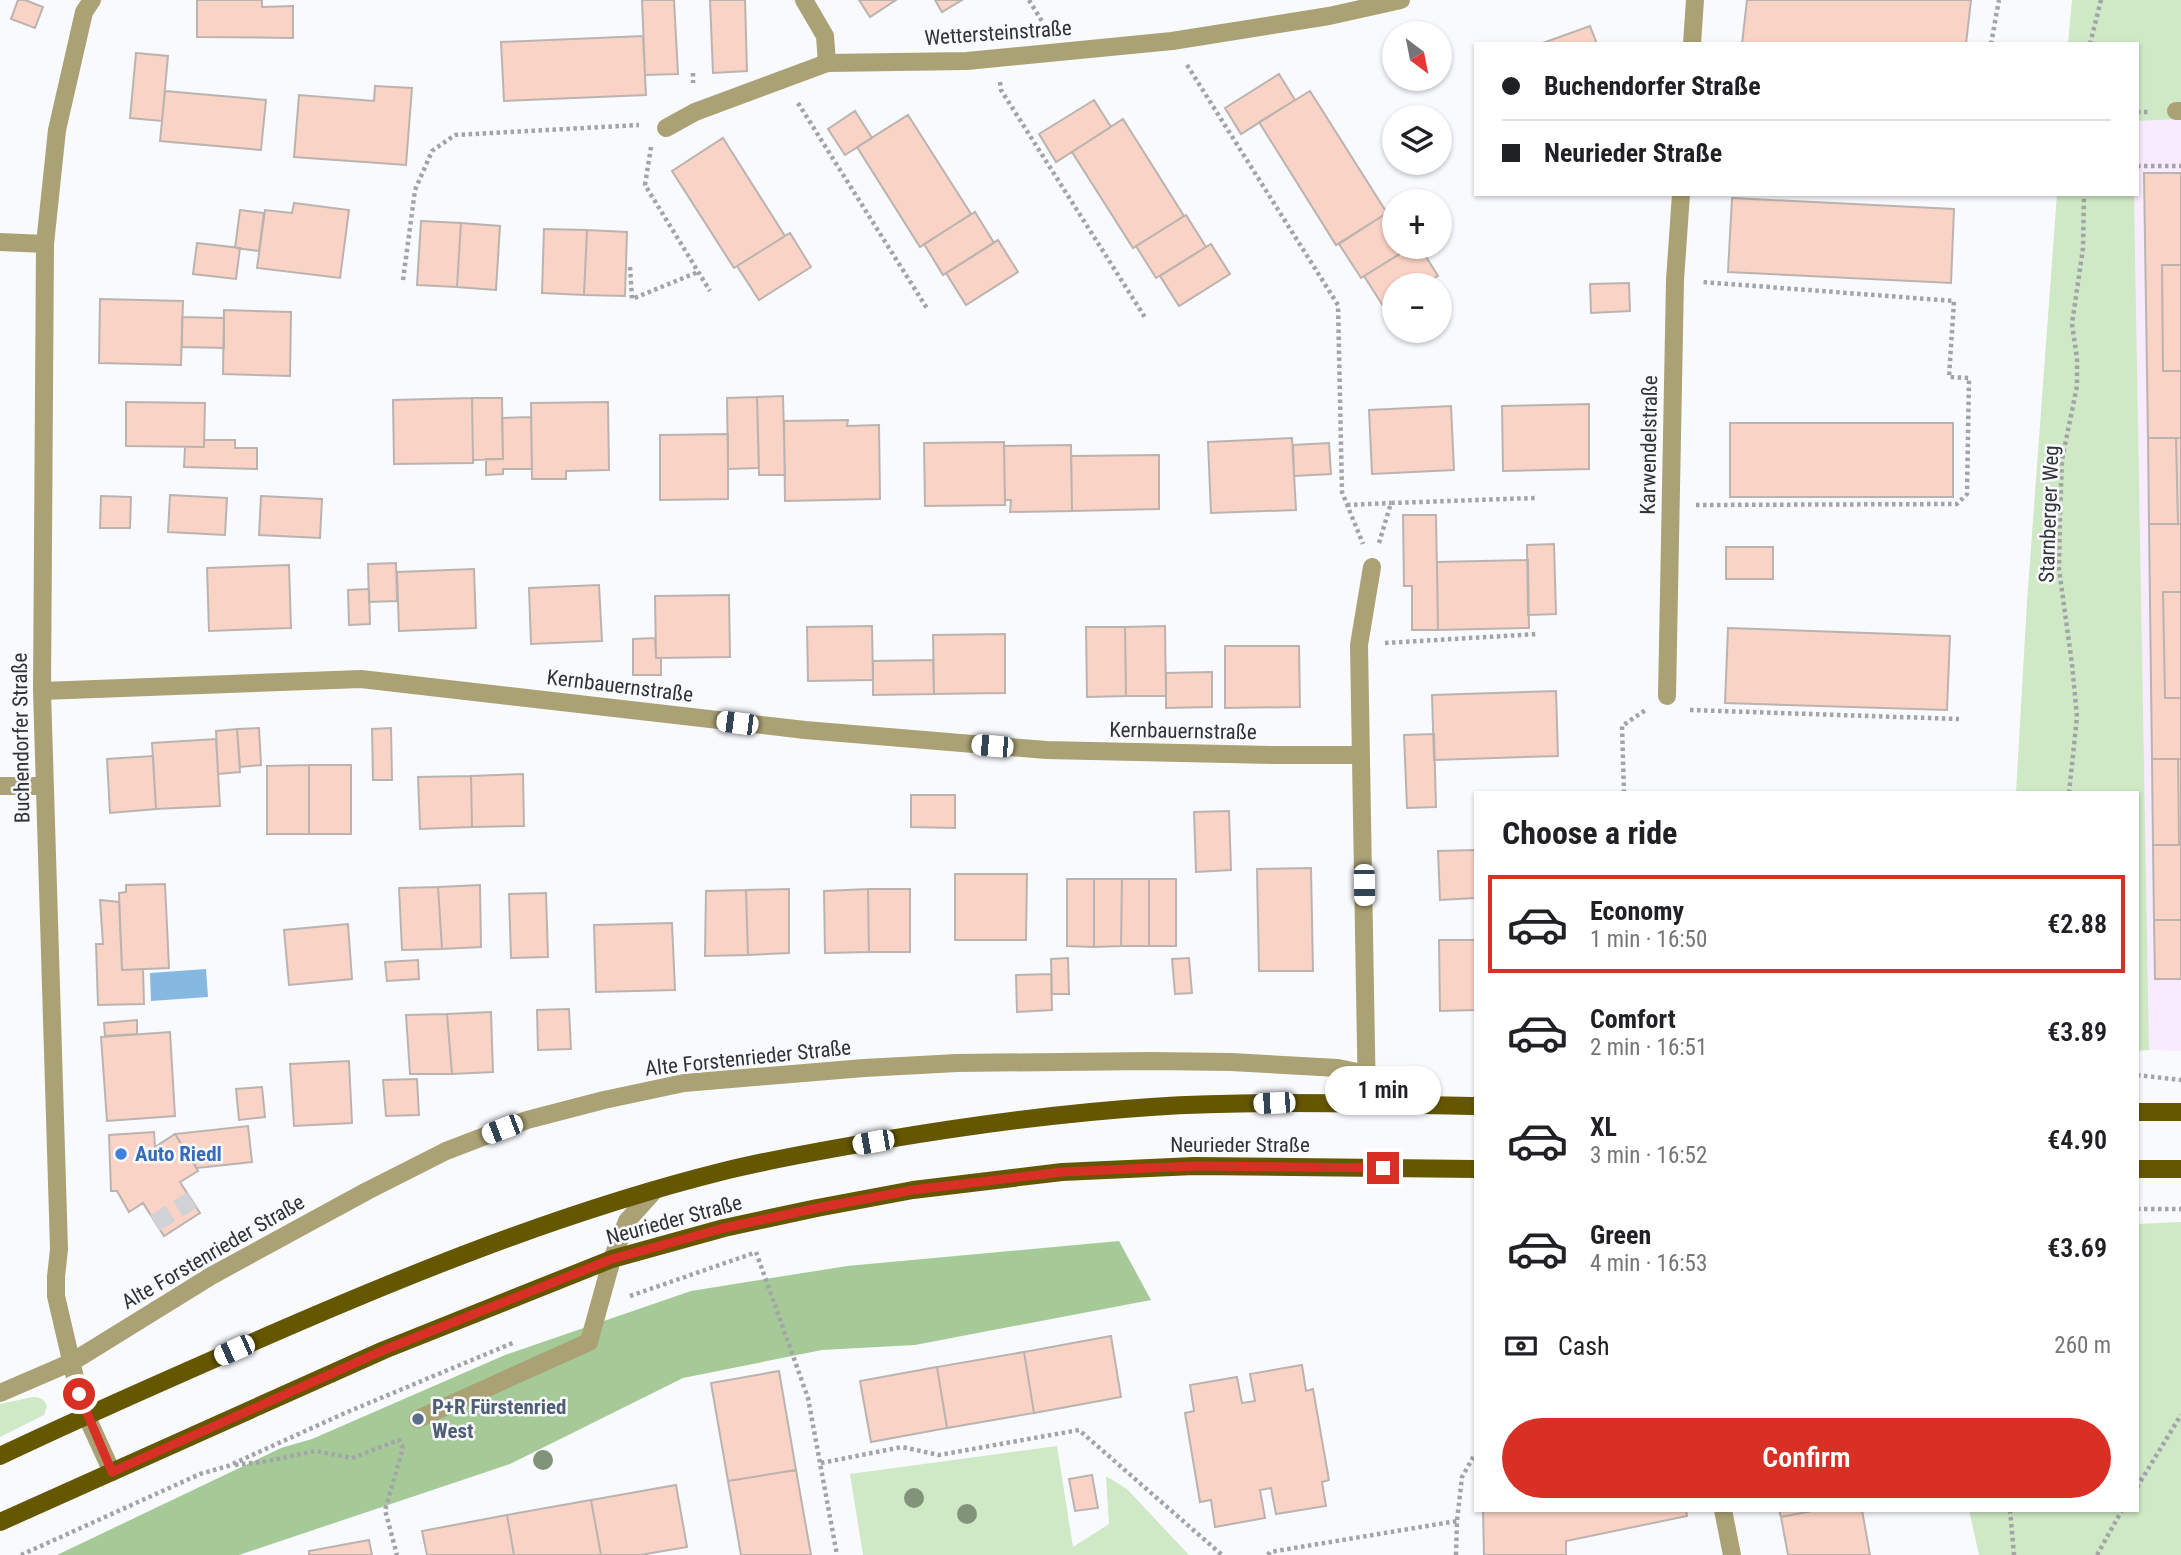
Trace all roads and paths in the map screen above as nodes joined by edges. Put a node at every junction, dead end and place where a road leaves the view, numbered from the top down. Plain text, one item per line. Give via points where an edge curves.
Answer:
1 (92, 0) edge
2 (804, 0) edge
3 (1401, 0) edge
4 (1695, 0) edge
5 (1998, 0) edge
6 (2101, 0) edge
7 (1172, 41) junction
8 (1692, 42) edge
9 (1991, 42) edge
10 (2090, 42) edge
11 (998, 58) junction
12 (827, 63) junction
13 (783, 79) junction
14 (666, 128) junction
15 (2139, 166) edge
16 (2181, 166) edge
17 (1681, 196) edge
18 (2084, 196) edge
19 (0, 242) edge
20 (45, 244) junction
21 (630, 267) dead end
22 (698, 272) junction
23 (403, 280) dead end
24 (1675, 280) junction
25 (710, 291) dead end
26 (928, 310) dead end
27 (1146, 319) dead end
28 (1535, 498) dead end
29 (1391, 503) junction
30 (1347, 505) junction
31 (1671, 505) junction
32 (1372, 567) junction
33 (1538, 634) dead end
34 (1359, 645) junction
35 (42, 691) junction
36 (1667, 696) junction
37 (1959, 719) dead end
38 (1361, 755) junction
39 (0, 786) edge
40 (44, 786) junction
41 (1624, 791) edge
42 (2069, 791) edge
43 (1367, 1074) junction
44 (2139, 1075) edge
45 (2181, 1080) edge
46 (1367, 1104) junction
47 (1474, 1105) edge
48 (2139, 1112) edge
49 (2181, 1112) edge
50 (1474, 1169) edge
51 (2139, 1169) edge
52 (2181, 1169) edge
53 (655, 1189) junction
54 (2139, 1209) edge
55 (2181, 1209) edge
56 (769, 1249) dead end
57 (756, 1252) junction
58 (612, 1259) junction
59 (600, 1306) junction
60 (523, 1338) dead end
61 (72, 1362) junction
62 (0, 1393) edge
63 (86, 1415) junction
64 (2181, 1415) edge
65 (418, 1419) dead end
66 (0, 1456) edge
67 (1474, 1456) edge
68 (821, 1463) junction
69 (228, 1466) junction
70 (112, 1472) junction
71 (2139, 1484) edge
72 (1723, 1512) edge
73 (2010, 1512) edge
74 (2121, 1512) edge
75 (1457, 1521) junction
76 (0, 1522) edge
77 (21, 1555) edge
78 (397, 1555) edge
79 (837, 1555) edge
80 (1222, 1555) edge
81 (1268, 1555) edge
82 (1456, 1555) edge
83 (1732, 1555) edge
84 (2014, 1555) edge
85 (2097, 1555) edge

1 - 20 street, Buchendorfer Straße via 84,12 57,130
2 - 12 street via 825,36
3 - 7 street, Wettersteinstraße
4 - 8 street
5 - 9 path
6 - 10 path
7 - 11 street, Wettersteinstraße
7 - 30 path via 1338,305 1342,492
11 - 12 street, Wettersteinstraße
11 - 27 path via 1000,90
12 - 13 street, Wettersteinstraße
13 - 14 street, Wettersteinstraße via 695,112
13 - 26 path
14 - 22 path via 651,147 645,186
14 - 23 path via 648,125 455,135 432,151 415,190
15 - 16 path
17 - 24 street, Karwendelstraße
18 - 42 path, Starnberger Weg via 2083,248 2072,324 2077,386 2063,460 2060,528 2059,569 2077,717
19 - 20 street
20 - 35 street, Buchendorfer Straße
21 - 22 path via 632,299
22 - 25 path
24 - 31 street, Karwendelstraße
24 - 31 path via 1954,301 1949,377 1969,378 1967,494 1958,504
28 - 29 path
29 - 30 path
29 - 32 path
30 - 32 path
31 - 36 street, Karwendelstraße
32 - 34 street
33 - 34 path
34 - 38 street
35 - 38 street, Kernbauernstraße via 361,679 805,730 1045,750
35 - 40 street, Buchendorfer Straße
36 - 37 path via 1687,709
36 - 41 path via 1622,726
38 - 43 street
39 - 40 street
40 - 61 street, Buchendorfer Straße via 59,1249 56,1296
43 - 46 street
43 - 61 street, Alte Forstenrieder Straße via 1231,1062 957,1063 684,1083 604,1100 527,1119 389,1179 211,1276
44 - 45 path
46 - 47 main road, Neurieder Straße
46 - 53 main road, Neurieder Straße via 1153,1107 972,1125 799,1154
48 - 49 main road
50 - 58 main road, Neurieder Straße via 1194,1166 1062,1172 913,1190 817,1208
51 - 52 main road
53 - 58 street via 627,1221
53 - 63 main road, Neurieder Straße via 544,1224 356,1297
54 - 55 path
56 - 57 path
57 - 59 path
57 - 68 path via 808,1398
58 - 59 street
58 - 70 main road, Neurieder Straße via 384,1350
59 - 65 street via 589,1342
60 - 69 path
61 - 62 street, Alte Forstenrieder Straße
61 - 63 street, Buchendorfer Straße
63 - 66 main road, Neurieder Straße
63 - 70 street, Buchendorfer Straße
64 - 71 path
67 - 75 path via 1462,1477
68 - 79 path
68 - 80 path via 902,1447 939,1455 1079,1430
69 - 77 path via 200,1474
69 - 78 path via 315,1451 352,1458 399,1440 402,1447 385,1510
70 - 76 main road, Neurieder Straße
72 - 83 street
73 - 84 path
74 - 85 path
75 - 81 path
75 - 82 path

